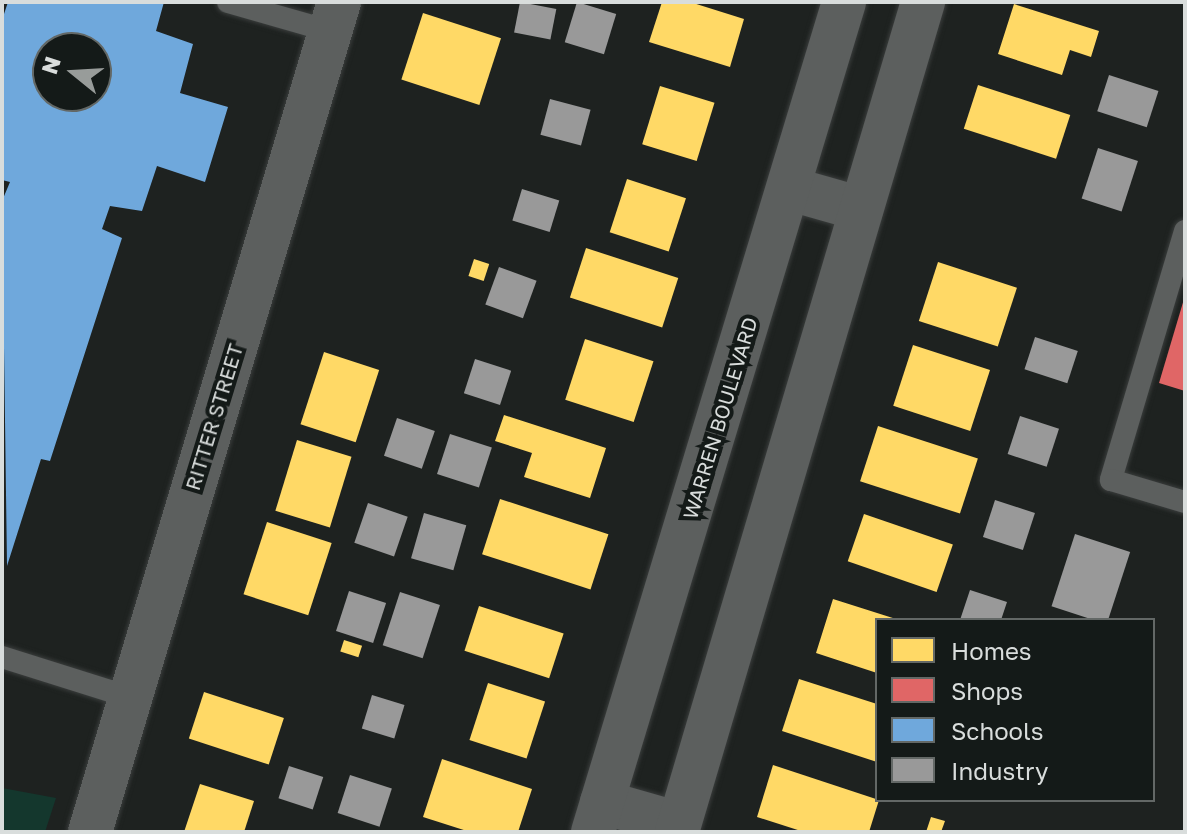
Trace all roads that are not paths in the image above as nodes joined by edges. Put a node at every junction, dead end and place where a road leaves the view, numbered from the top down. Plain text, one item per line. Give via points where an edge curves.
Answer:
1 (228, 2) edge
2 (844, 2) edge
3 (923, 2) edge
4 (334, 16) edge
5 (791, 189) junction
6 (861, 209) junction
7 (1185, 231) edge
8 (1185, 502) edge
9 (2, 657) edge
10 (129, 697) junction
11 (597, 817) edge
12 (678, 828) edge
13 (90, 832) edge

1 - 4 lane
2 - 5 street, WARREN BOULEVARD
3 - 6 street
4 - 10 street, RITTER STREET
5 - 6 street
5 - 11 street, WARREN BOULEVARD
6 - 12 street
7 - 8 lane via 1111,480
9 - 10 lane
10 - 13 street, RITTER STREET
11 - 12 street

